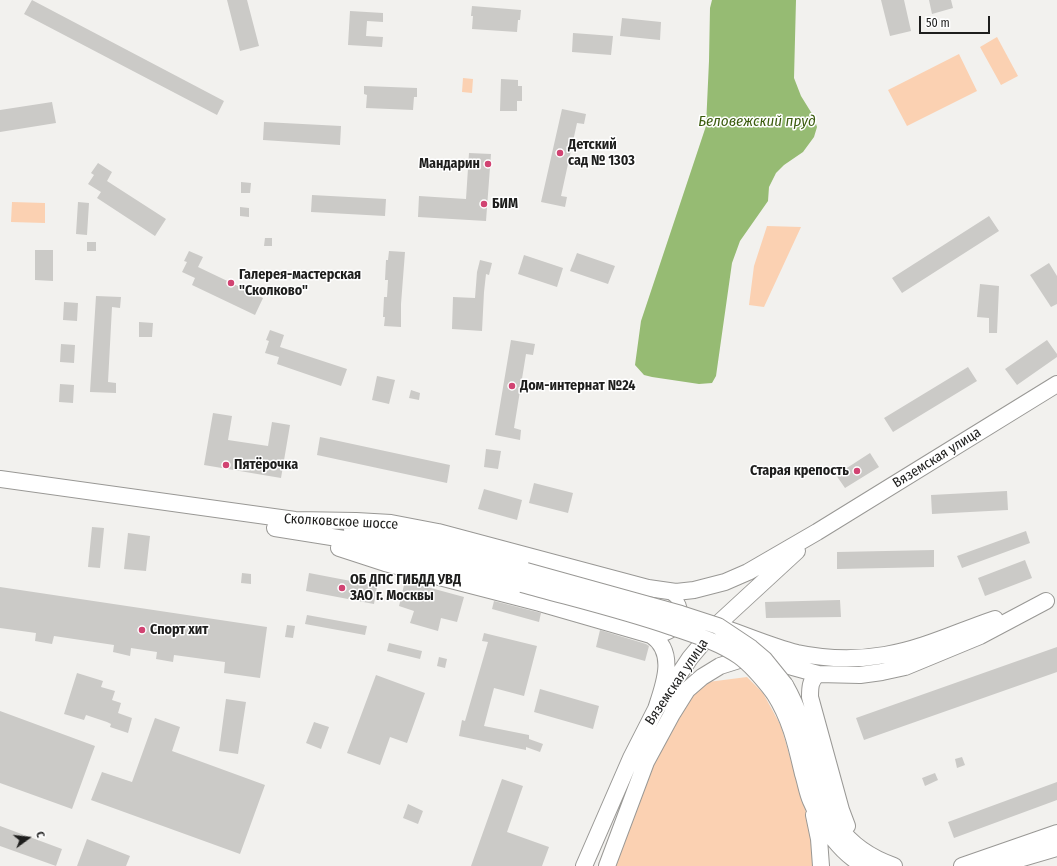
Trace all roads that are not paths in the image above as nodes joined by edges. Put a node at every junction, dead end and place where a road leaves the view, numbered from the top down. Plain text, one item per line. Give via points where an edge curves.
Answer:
1 (1057, 384) edge
2 (0, 479) edge
3 (0, 488) edge
4 (295, 520) junction
5 (268, 527) junction
6 (818, 532) junction
7 (524, 578) junction
8 (671, 592) junction
9 (1051, 598) edge
10 (718, 626) junction
11 (651, 635) junction
12 (818, 674) junction
13 (780, 689) junction
14 (656, 709) junction
15 (810, 800) junction
16 (1057, 833) edge
17 (859, 849) junction
18 (1057, 849) edge
19 (999, 859) edge
20 (584, 866) edge
21 (606, 866) edge
22 (821, 866) edge
23 (865, 866) edge
24 (894, 866) edge
25 (962, 866) edge
26 (1016, 866) edge

1 - 6 main road, Вяземская улица
2 - 4 main road, Сколковское шоссе
3 - 5 main road, Сколковское шоссе
4 - 7 main road via 405,539
4 - 8 main road, Сколковское шоссе via 398,524
5 - 7 main road via 344,539
5 - 11 main road via 385,563
6 - 8 main road, Вяземская улица via 748,572 725,582 694,590
6 - 14 main road, Вяземская улица via 721,621 690,658
7 - 10 main road, bridge via 681,614
7 - 13 main road, bridge via 710,640 744,660
8 - 11 street via 681,608 680,620 670,633
9 - 10 main road, bridge via 907,650 887,655 852,658 797,653
9 - 12 main road via 980,636 905,667 860,675
10 - 13 main road, bridge via 764,659
11 - 14 main road via 660,643 667,667 665,683
12 - 17 main road via 810,686 810,697 841,810
12 - 21 main road via 771,661 739,660 720,666 687,690 646,762
13 - 15 main road
13 - 17 main road via 794,702 801,717 830,812 838,826
14 - 20 main road, Вяземская улица via 631,758
15 - 22 main road via 819,839
15 - 23 main road via 840,846
16 - 19 main road
17 - 24 main road
18 - 19 main road
18 - 26 main road
19 - 25 main road

